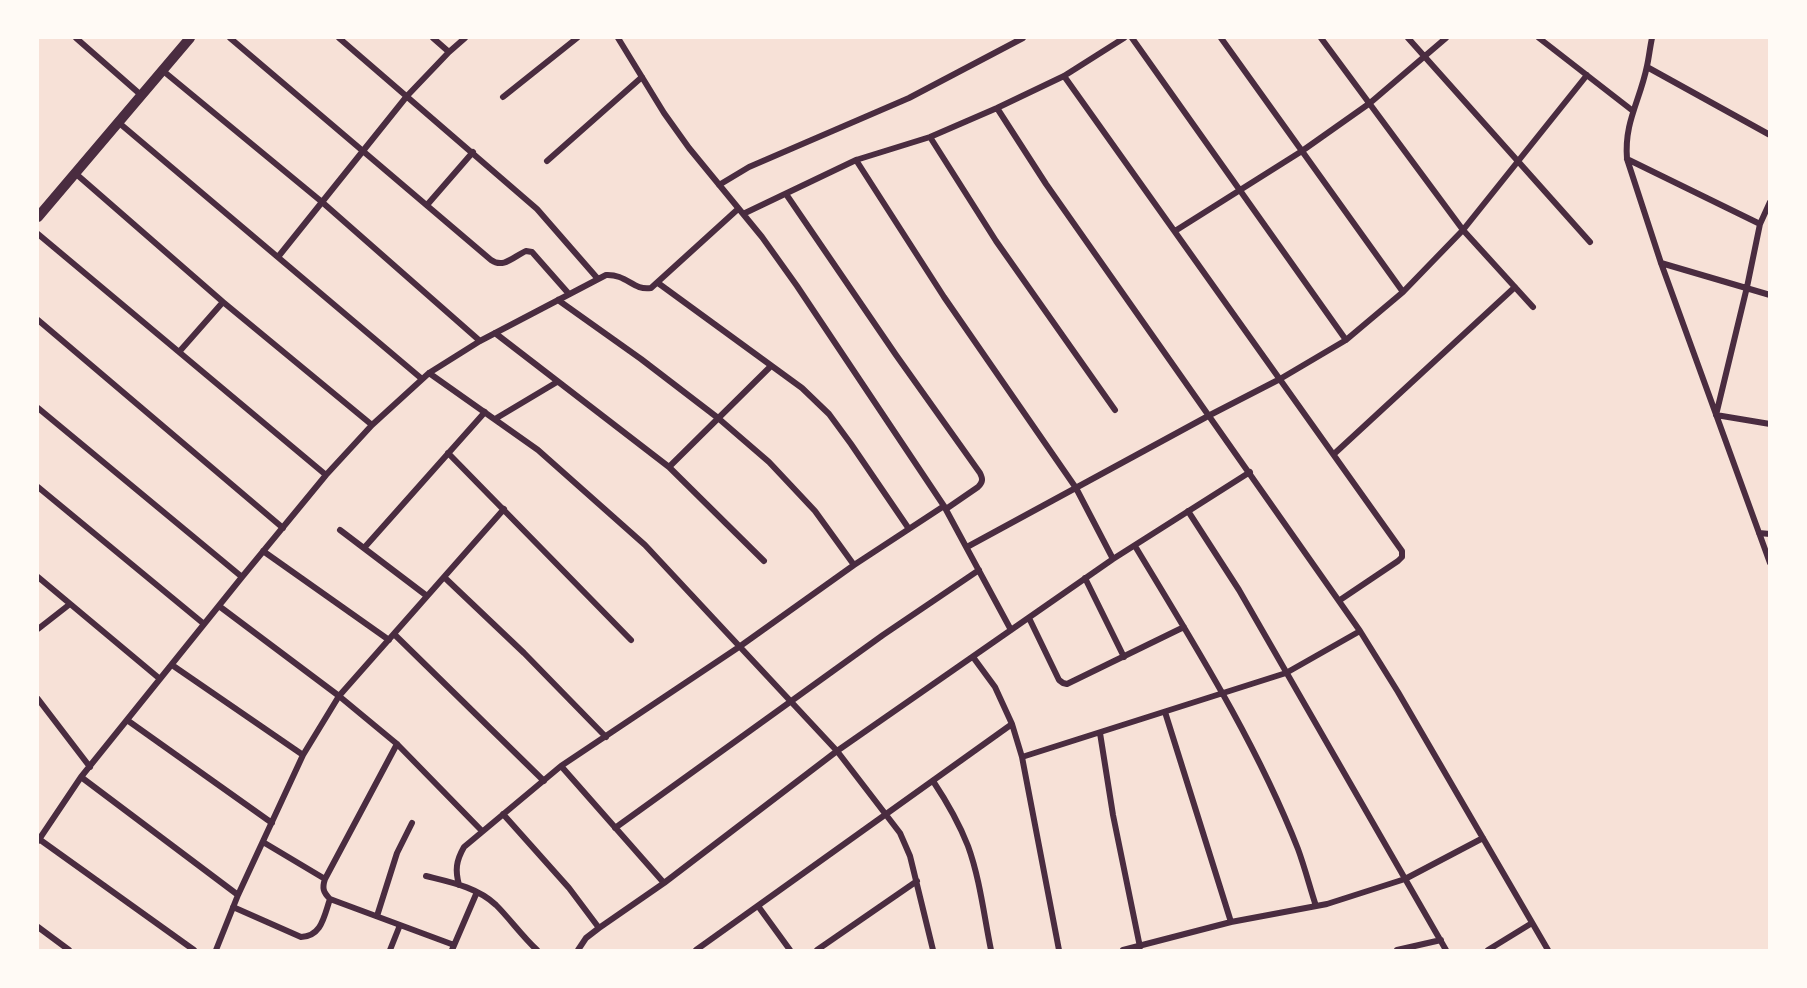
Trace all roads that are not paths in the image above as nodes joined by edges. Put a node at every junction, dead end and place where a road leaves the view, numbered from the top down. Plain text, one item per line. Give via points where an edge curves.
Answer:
1 (76, 38) edge
2 (190, 38) edge
3 (230, 38) edge
4 (339, 38) edge
5 (433, 38) edge
6 (465, 38) edge
7 (577, 38) edge
8 (618, 38) edge
9 (1020, 38) edge
10 (1124, 38) edge
11 (1132, 38) edge
12 (1221, 38) edge
13 (1321, 38) edge
14 (1408, 38) edge
15 (1446, 38) edge
16 (1539, 38) edge
17 (1652, 38) edge
18 (449, 52) junction
19 (1424, 56) junction
20 (1647, 67) junction
21 (162, 70) junction
22 (1587, 75) junction
23 (1064, 76) junction
24 (642, 77) junction
25 (141, 95) junction
26 (407, 96) junction
27 (502, 98) dead end
28 (1370, 103) junction
29 (997, 108) junction
30 (1633, 111) junction
31 (118, 122) junction
32 (1770, 135) edge
33 (930, 137) junction
34 (363, 151) junction
35 (1302, 151) junction
36 (472, 152) junction
37 (1627, 159) junction
38 (856, 160) junction
39 (547, 161) dead end
40 (1518, 161) junction
41 (75, 173) junction
42 (719, 185) junction
43 (1240, 190) junction
44 (786, 194) junction
45 (322, 202) junction
46 (1770, 202) edge
47 (427, 205) junction
48 (741, 211) junction
49 (38, 217) edge
50 (1760, 224) junction
51 (1463, 230) junction
52 (1175, 231) junction
53 (38, 234) edge
54 (1590, 242) dead end
55 (278, 257) junction
56 (1661, 263) junction
57 (598, 279) junction
58 (658, 283) junction
59 (1515, 287) junction
60 (1747, 287) junction
61 (1403, 292) junction
62 (569, 294) junction
63 (1770, 295) edge
64 (558, 300) junction
65 (224, 302) junction
66 (1533, 307) dead end
67 (38, 320) edge
68 (495, 333) junction
69 (1346, 340) junction
70 (480, 341) junction
71 (179, 352) junction
72 (771, 366) junction
73 (429, 373) junction
74 (422, 379) junction
75 (1280, 379) junction
76 (557, 381) junction
77 (38, 408) edge
78 (1115, 410) dead end
79 (485, 412) junction
80 (1209, 415) junction
81 (1716, 415) junction
82 (718, 418) junction
83 (495, 419) junction
84 (1770, 424) edge
85 (372, 425) junction
86 (448, 453) junction
87 (1334, 454) junction
88 (669, 467) junction
89 (1250, 472) junction
90 (326, 476) junction
91 (38, 487) edge
92 (1076, 488) junction
93 (945, 507) junction
94 (504, 509) junction
95 (1188, 512) junction
96 (283, 528) junction
97 (909, 529) junction
98 (340, 530) dead end
99 (1759, 533) junction
100 (1770, 534) edge
101 (1135, 546) junction
102 (364, 548) junction
103 (967, 548) junction
104 (263, 551) junction
105 (1113, 559) junction
106 (764, 561) dead end
107 (1770, 563) edge
108 (854, 565) junction
109 (979, 570) junction
110 (38, 577) edge
111 (242, 577) junction
112 (444, 577) junction
113 (1085, 578) junction
114 (427, 596) junction
115 (1340, 600) junction
116 (70, 604) junction
117 (219, 606) junction
118 (1029, 618) junction
119 (204, 624) junction
120 (1184, 627) junction
121 (38, 629) edge
122 (1011, 630) junction
123 (1360, 631) junction
124 (394, 634) junction
125 (389, 640) junction
126 (631, 640) dead end
127 (739, 647) junction
128 (973, 657) junction
129 (1124, 657) junction
130 (172, 664) junction
131 (1286, 673) junction
132 (160, 679) junction
133 (1223, 693) junction
134 (339, 696) junction
135 (38, 699) edge
136 (789, 702) junction
137 (1165, 712) junction
138 (127, 720) junction
139 (1012, 724) junction
140 (1100, 733) junction
141 (606, 737) junction
142 (397, 744) junction
143 (837, 751) junction
144 (303, 755) junction
145 (1022, 757) junction
146 (561, 766) junction
147 (90, 767) junction
148 (81, 777) junction
149 (933, 780) junction
150 (544, 781) junction
151 (503, 814) junction
152 (886, 814) junction
153 (272, 823) junction
154 (412, 823) dead end
155 (38, 827) edge
156 (615, 828) junction
157 (482, 831) junction
158 (40, 838) edge
159 (1483, 838) junction
160 (263, 842) junction
161 (426, 876) dead end
162 (325, 879) junction
163 (1405, 879) junction
164 (916, 881) junction
165 (664, 884) junction
166 (459, 885) junction
167 (477, 892) junction
168 (238, 895) junction
169 (330, 899) junction
170 (758, 906) junction
171 (1316, 906) junction
172 (233, 907) junction
173 (377, 916) junction
174 (1231, 922) junction
175 (1532, 923) junction
176 (400, 925) junction
177 (38, 927) edge
178 (599, 928) junction
179 (1441, 940) junction
180 (531, 945) junction
181 (1140, 947) junction
182 (453, 948) edge
183 (69, 951) edge
184 (194, 951) edge
185 (216, 951) edge
186 (390, 951) edge
187 (526, 951) edge
188 (537, 951) edge
189 (578, 951) edge
190 (696, 951) edge
191 (790, 951) edge
192 (817, 951) edge
193 (933, 951) edge
194 (991, 951) edge
195 (1059, 951) edge
196 (1123, 951) edge
197 (1397, 951) edge
198 (1446, 951) edge
199 (1488, 951) edge
200 (1548, 951) edge

1 - 25 street
2 - 21 street
3 - 34 street
4 - 26 street
5 - 18 street
6 - 18 street
7 - 27 street
8 - 24 street
9 - 42 street via 909,99 766,159
10 - 23 street
11 - 43 street
12 - 35 street
13 - 28 street
14 - 19 street
15 - 19 street
16 - 22 street
17 - 20 street
18 - 26 street
19 - 28 street
19 - 40 street
20 - 30 street
20 - 32 street
21 - 25 street
21 - 45 street
22 - 30 street
22 - 40 street
23 - 29 street
23 - 52 street
24 - 39 street
24 - 42 street
25 - 31 street
26 - 34 street
26 - 36 street
28 - 35 street
28 - 51 street
29 - 33 street
29 - 80 street
30 - 37 street
31 - 41 street
31 - 55 street
33 - 38 street
33 - 78 street via 996,241
34 - 45 street
34 - 47 street
35 - 43 street
35 - 61 street
36 - 47 street
36 - 57 street via 537,209
37 - 50 street
37 - 56 street
38 - 44 street
38 - 92 street via 944,297
40 - 51 street
40 - 54 street
41 - 49 street
41 - 65 street
42 - 48 street
43 - 52 street
43 - 69 street
44 - 48 street
44 - 93 street via 980,473 982,483
45 - 55 street
45 - 70 street
46 - 50 street
47 - 62 street via 496,264 532,252
48 - 58 street
48 - 93 street via 797,286
50 - 60 street
51 - 59 street
51 - 61 street
52 - 75 street
53 - 71 street
55 - 74 street
56 - 60 street
56 - 81 street
57 - 58 street via 616,275 642,289
57 - 62 street
58 - 72 street
59 - 66 street
59 - 87 street
60 - 63 street
60 - 81 street
61 - 69 street
62 - 64 street
64 - 68 street
64 - 82 street
65 - 71 street
65 - 85 street
67 - 96 street
68 - 70 street
68 - 76 street
69 - 75 street
70 - 73 street
71 - 90 street
72 - 82 street
72 - 97 street via 828,414
73 - 74 street
73 - 79 street
74 - 85 street
75 - 80 street
75 - 87 street
76 - 83 street
76 - 88 street
77 - 111 street
79 - 83 street
79 - 86 street
80 - 89 street
80 - 92 street
81 - 84 street
81 - 99 street
82 - 88 street
82 - 108 street via 769,462 815,511
83 - 127 street via 538,450 645,545
85 - 90 street
86 - 94 street
86 - 102 street
87 - 115 street via 1402,551 1398,561
88 - 106 street
89 - 95 street
89 - 115 street
90 - 96 street
91 - 119 street
92 - 103 street
92 - 105 street
93 - 97 street
93 - 103 street
94 - 112 street
94 - 126 street
95 - 101 street
95 - 131 street via 1239,590
96 - 104 street
97 - 108 street
98 - 102 street
99 - 100 street
99 - 107 street
101 - 105 street
101 - 120 street
102 - 114 street
103 - 109 street
104 - 111 street
104 - 125 street
105 - 113 street
108 - 127 street
109 - 122 street
109 - 136 street
110 - 116 street
111 - 117 street
112 - 114 street
112 - 141 street
113 - 118 street
113 - 129 street
114 - 124 street
115 - 123 street
116 - 121 street
116 - 132 street
117 - 119 street
117 - 134 street
118 - 122 street
118 - 129 street via 1063,683
119 - 130 street
120 - 129 street
120 - 133 street
122 - 128 street
123 - 131 street
123 - 159 street
124 - 125 street
124 - 150 street
125 - 134 street
127 - 136 street
127 - 141 street
128 - 139 street via 994,687
128 - 143 street
130 - 132 street
130 - 144 street
131 - 133 street
131 - 163 street
132 - 138 street
133 - 137 street
133 - 171 street via 1298,850
134 - 142 street
134 - 144 street
135 - 147 street
136 - 143 street
136 - 156 street
137 - 140 street
137 - 174 street
138 - 147 street
138 - 153 street
139 - 145 street
139 - 149 street
140 - 145 street
140 - 181 street
141 - 146 street
142 - 157 street
142 - 162 street
143 - 152 street
143 - 165 street
144 - 153 street
145 - 195 street
146 - 150 street
146 - 156 street
147 - 148 street
148 - 158 street
148 - 168 street
149 - 152 street
149 - 194 street via 953,812 968,848
150 - 151 street
151 - 157 street
151 - 178 street
152 - 164 street via 900,833
152 - 170 street
153 - 160 street
154 - 173 street via 397,853
155 - 158 street
156 - 165 street
157 - 166 street via 457,859
158 - 184 street
159 - 163 street
159 - 175 street
160 - 162 street
160 - 168 street
161 - 166 street
162 - 169 street via 324,893
163 - 171 street
163 - 179 street
164 - 192 street
164 - 193 street
165 - 178 street
166 - 167 street
167 - 180 street via 494,903
167 - 182 street
168 - 172 street
169 - 172 street via 320,928 308,937
169 - 173 street
170 - 190 street
170 - 191 street
171 - 174 street
172 - 185 street
173 - 176 street
174 - 181 street
175 - 199 street
175 - 200 street
176 - 182 street
176 - 186 street
177 - 183 street
178 - 189 street
179 - 197 street
179 - 198 street
180 - 187 street
180 - 188 street
181 - 196 street

